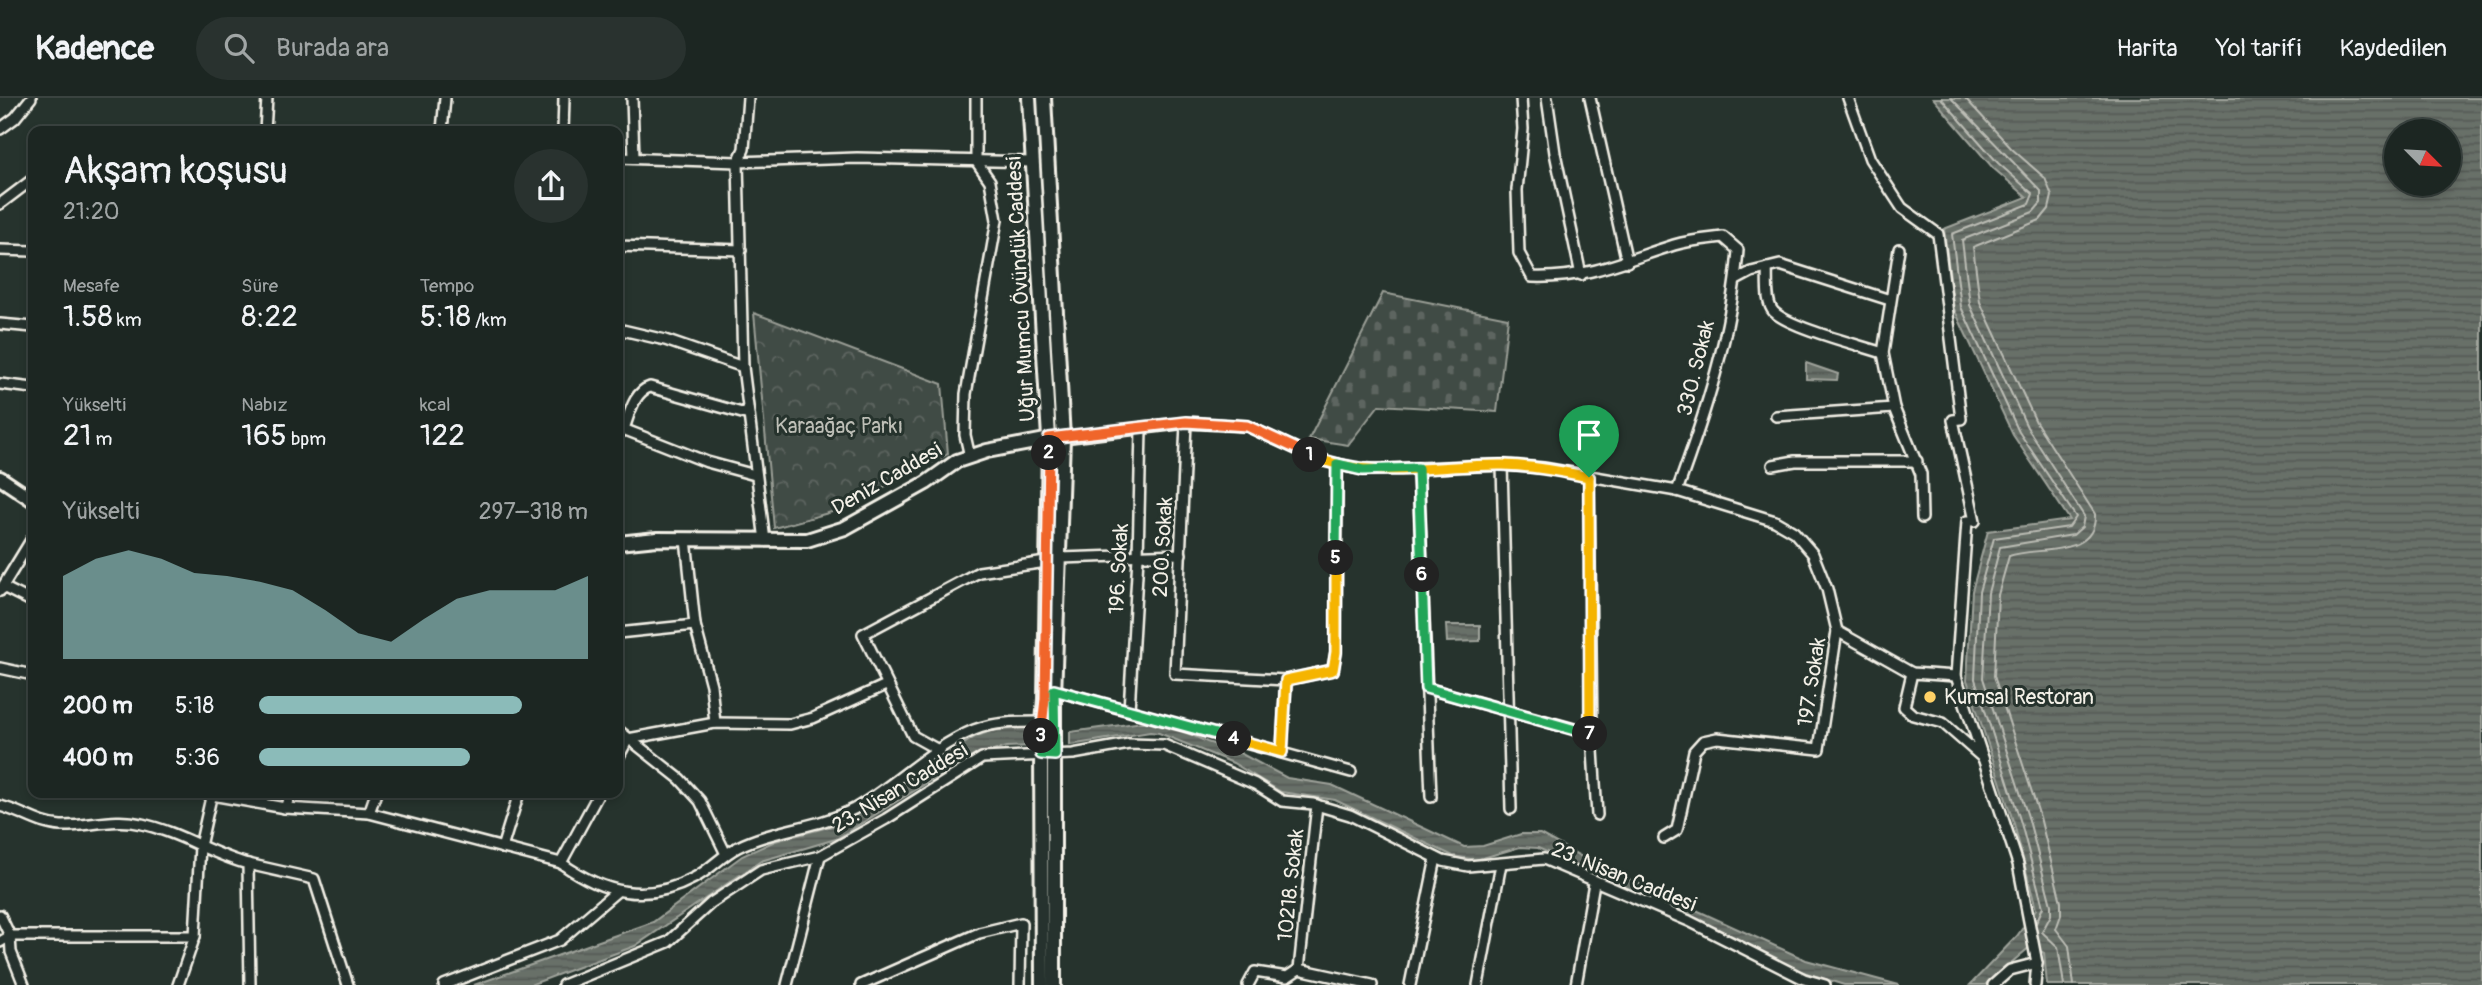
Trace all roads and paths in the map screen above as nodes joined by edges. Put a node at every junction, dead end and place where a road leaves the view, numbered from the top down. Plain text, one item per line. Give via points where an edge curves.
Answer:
1 (31, 98) edge
2 (267, 98) edge
3 (445, 98) edge
4 (564, 98) edge
5 (632, 98) edge
6 (747, 98) edge
7 (976, 98) edge
8 (1029, 98) edge
9 (1044, 98) edge
10 (1521, 98) edge
11 (1547, 98) edge
12 (1590, 98) edge
13 (1848, 98) edge
14 (265, 126) edge
15 (442, 126) edge
16 (563, 126) edge
17 (0, 129) edge
18 (623, 158) edge
19 (634, 158) junction
20 (976, 161) junction
21 (738, 162) junction
22 (1032, 162) junction
23 (28, 183) edge
24 (0, 204) edge
25 (623, 246) edge
26 (1899, 249) dead end
27 (0, 250) edge
28 (741, 250) junction
29 (28, 251) edge
30 (1627, 262) junction
31 (1767, 268) junction
32 (1581, 275) junction
33 (1735, 280) junction
34 (1890, 300) junction
35 (0, 324) edge
36 (28, 327) edge
37 (623, 330) edge
38 (1883, 353) junction
39 (743, 367) junction
40 (0, 384) edge
41 (28, 387) edge
42 (1894, 408) junction
43 (749, 415) junction
44 (1776, 416) dead end
45 (1186, 422) junction
46 (623, 425) edge
47 (623, 430) edge
48 (1141, 430) junction
49 (1049, 438) junction
50 (1063, 438) junction
51 (970, 457) junction
52 (1917, 461) junction
53 (1337, 464) junction
54 (1502, 465) junction
55 (1773, 465) dead end
56 (1418, 468) junction
57 (755, 475) junction
58 (1589, 477) junction
59 (0, 478) edge
60 (1677, 491) junction
61 (28, 496) edge
62 (1922, 518) dead end
63 (686, 539) junction
64 (765, 541) junction
65 (623, 543) edge
66 (28, 545) edge
67 (1181, 554) junction
68 (1138, 557) junction
69 (1060, 558) junction
70 (1046, 562) junction
71 (1, 589) edge
72 (28, 600) edge
73 (695, 625) junction
74 (1838, 631) junction
75 (623, 632) edge
76 (0, 668) edge
77 (1912, 673) junction
78 (28, 674) edge
79 (1956, 676) junction
80 (1286, 680) junction
81 (886, 685) junction
82 (1426, 688) junction
83 (1054, 690) junction
84 (1129, 710) junction
85 (1508, 712) junction
86 (715, 723) junction
87 (1042, 726) junction
88 (1056, 727) junction
89 (623, 734) edge
90 (1592, 734) junction
91 (628, 739) junction
92 (623, 748) edge
93 (1041, 750) junction
94 (940, 751) junction
95 (1055, 751) junction
96 (1282, 752) junction
97 (1985, 759) junction
98 (1351, 772) dead end
99 (1431, 797) dead end
100 (211, 798) edge
101 (233, 798) edge
102 (289, 798) edge
103 (374, 798) edge
104 (517, 798) edge
105 (596, 798) edge
106 (1317, 805) junction
107 (0, 806) edge
108 (285, 808) junction
109 (1511, 809) dead end
110 (369, 813) junction
111 (1597, 815) dead end
112 (1664, 838) dead end
113 (200, 846) junction
114 (502, 848) junction
115 (726, 855) junction
116 (820, 856) junction
117 (1436, 858) junction
118 (561, 863) junction
119 (248, 864) junction
120 (1501, 864) junction
121 (1594, 883) junction
122 (616, 892) junction
123 (0, 915) edge
124 (10, 936) junction
125 (195, 936) junction
126 (0, 942) edge
127 (2037, 963) junction
128 (1299, 970) junction
129 (24, 985) edge
130 (178, 985) edge
131 (250, 985) edge
132 (348, 985) edge
133 (444, 985) edge
134 (563, 985) edge
135 (787, 985) edge
136 (861, 985) edge
137 (1020, 985) edge
138 (1042, 985) edge
139 (1054, 985) edge
140 (1248, 985) edge
141 (1372, 985) edge
142 (1410, 985) edge
143 (1479, 985) edge
144 (1576, 985) edge
145 (1825, 985) edge
146 (1993, 985) edge
147 (2035, 985) edge

1 - 17 street
2 - 14 street
3 - 15 street
4 - 16 street
5 - 19 street
6 - 21 street via 744,149
7 - 20 street
8 - 22 street, Uğur Mumcu Övündük Caddesi
9 - 50 street, Uğur Mumcu Övündük Caddesi
10 - 32 street via 1519,253 1532,277
11 - 32 street
12 - 30 street
13 - 79 street via 1870,159 1902,208 1938,234 1961,419 1953,421 1975,521 1967,521
18 - 19 street
19 - 21 street
20 - 21 street
20 - 22 street
20 - 51 street via 990,181 997,219 966,394 965,435
21 - 28 street
22 - 49 street, Uğur Mumcu Övündük Caddesi
23 - 24 street
25 - 28 street
26 - 34 street
27 - 29 street
28 - 39 street
30 - 32 street
30 - 33 street, 330. Sokak via 1677,244 1723,237 1738,250
31 - 33 street
31 - 34 street via 1780,265
31 - 38 street via 1774,312
33 - 60 street, 330. Sokak via 1708,399
34 - 38 street
35 - 36 street
37 - 39 street
38 - 42 street
39 - 43 street
40 - 41 street
42 - 44 street
42 - 52 street
43 - 46 street via 650,387 635,400
43 - 57 street
45 - 48 street
45 - 53 street via 1247,426
45 - 67 street, 200. Sokak
47 - 57 street
48 - 50 street
48 - 68 street, 196. Sokak
49 - 50 street, Deniz Caddesi
49 - 51 street, Deniz Caddesi
49 - 70 street, Uğur Mumcu Övündük Caddesi
50 - 69 street, Uğur Mumcu Övündük Caddesi
51 - 64 street, Deniz Caddesi via 845,528 807,540
52 - 55 street
52 - 62 street
53 - 56 street via 1363,470
53 - 80 street via 1333,670
54 - 56 street
54 - 58 street
54 - 85 street
56 - 82 street
57 - 64 street
58 - 60 street
58 - 90 street
59 - 61 street
60 - 74 street, 197. Sokak via 1775,521 1794,532 1813,554
63 - 64 street, Deniz Caddesi
63 - 65 street, Deniz Caddesi
63 - 73 street
66 - 71 street
67 - 68 street
67 - 80 street, 200. Sokak via 1175,674
68 - 69 street
68 - 84 street, 196. Sokak
69 - 83 street, Uğur Mumcu Övündük Caddesi
70 - 81 street via 979,572 863,634
70 - 87 street, Uğur Mumcu Övündük Caddesi
71 - 72 street
73 - 75 street
73 - 86 street via 711,685
74 - 77 street
74 - 112 street, 197. Sokak via 1819,749 1717,738 1703,741 1694,751 1677,830
76 - 78 street
77 - 79 street
77 - 97 street via 1904,706 1913,716 1942,723
79 - 97 street
80 - 96 street
81 - 86 street via 790,724
81 - 94 street via 913,736
82 - 85 street
82 - 99 street
83 - 84 street
83 - 88 street, Uğur Mumcu Övündük Caddesi
84 - 96 street
85 - 90 street
85 - 109 street
86 - 91 street
87 - 88 street
87 - 93 street, Uğur Mumcu Övündük Caddesi
87 - 94 street via 998,725 974,730
88 - 95 street, Uğur Mumcu Övündük Caddesi
89 - 91 street
90 - 111 street
91 - 92 street
91 - 115 street via 680,779 700,801
93 - 95 street, 23. Nisan Caddesi
93 - 116 street, 23. Nisan Caddesi via 982,758
93 - 138 street
94 - 115 street via 853,809 739,846
95 - 106 street, 23. Nisan Caddesi via 1164,745 1255,784 1282,802
95 - 139 street
96 - 98 street
97 - 127 street via 2018,864
100 - 113 street
101 - 108 street
102 - 108 street
103 - 110 street
104 - 114 street
105 - 118 street
106 - 117 street, 23. Nisan Caddesi via 1350,815
106 - 128 street, 10218. Sokak
107 - 113 street via 21,811 40,823 62,826 137,822
108 - 110 street
110 - 114 street
113 - 119 street
113 - 125 street
114 - 118 street
115 - 122 street via 670,889
116 - 134 street, 23. Nisan Caddesi via 761,870 711,902 668,942
116 - 135 street
117 - 120 street, 23. Nisan Caddesi via 1468,866
117 - 142 street
118 - 122 street
119 - 131 street
119 - 132 street via 314,879
120 - 121 street, 23. Nisan Caddesi via 1544,859
120 - 143 street
121 - 144 street
121 - 145 street, 23. Nisan Caddesi via 1689,921
122 - 133 street via 560,940
123 - 124 street
124 - 125 street
124 - 126 street
124 - 129 street via 10,952
125 - 130 street
127 - 146 street via 2010,970
127 - 147 street
128 - 140 street via 1287,977 1255,972
128 - 141 street
136 - 137 street via 979,933 1021,923

